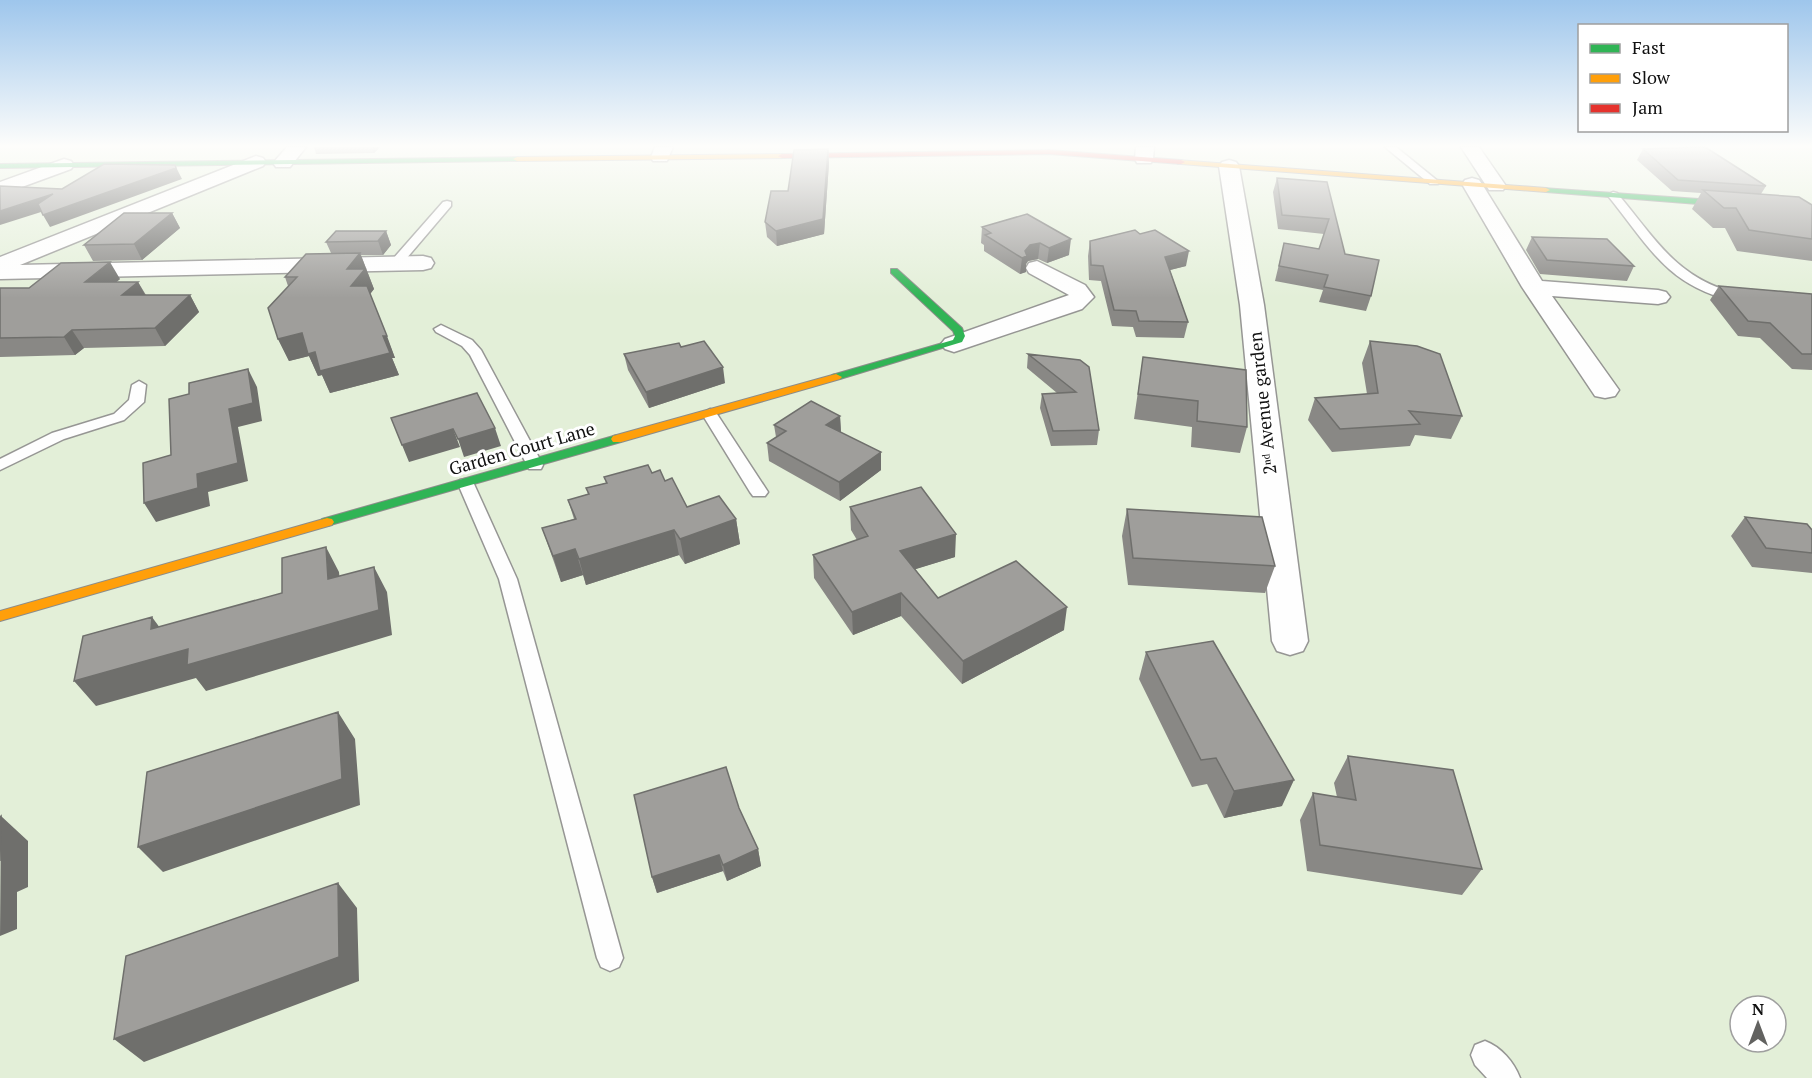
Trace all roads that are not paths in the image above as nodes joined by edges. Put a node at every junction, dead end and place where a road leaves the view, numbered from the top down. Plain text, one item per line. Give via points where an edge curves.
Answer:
1 (168, 197) edge
2 (1234, 197) edge
3 (1480, 197) edge
4 (1616, 197) edge
5 (1644, 197) edge
6 (447, 204) dead end
7 (1812, 210) edge
8 (396, 263) junction
9 (423, 263) dead end
10 (0, 265) edge
11 (1037, 268) dead end
12 (0, 272) edge
13 (894, 272) dead end
14 (1534, 287) junction
15 (1730, 296) edge
16 (1658, 297) dead end
17 (441, 329) dead end
18 (954, 344) junction
19 (139, 385) dead end
20 (1605, 390) dead end
21 (710, 414) junction
22 (0, 465) edge
23 (535, 465) junction
24 (466, 484) junction
25 (759, 492) dead end
26 (0, 616) edge
27 (1290, 641) dead end
28 (610, 958) dead end
29 (1485, 1055) dead end
30 (1506, 1078) edge

1 - 10 street
2 - 27 street, 2ⁿᵈ Avenue garden via 1252,305
3 - 14 street
4 - 15 lane via 1673,268 1704,289
5 - 7 street
6 - 8 lane
8 - 9 street
8 - 12 street
11 - 18 street via 1077,290 1082,297 1073,304
13 - 18 street via 958,330 960,336
14 - 16 street
14 - 20 street
17 - 23 lane via 476,353
18 - 21 street, Garden Court Lane
19 - 22 lane via 136,402 119,417 58,436
21 - 23 street, Garden Court Lane
21 - 25 lane
23 - 24 street, Garden Court Lane
24 - 26 street, Garden Court Lane
24 - 28 lane via 508,579
29 - 30 lane

